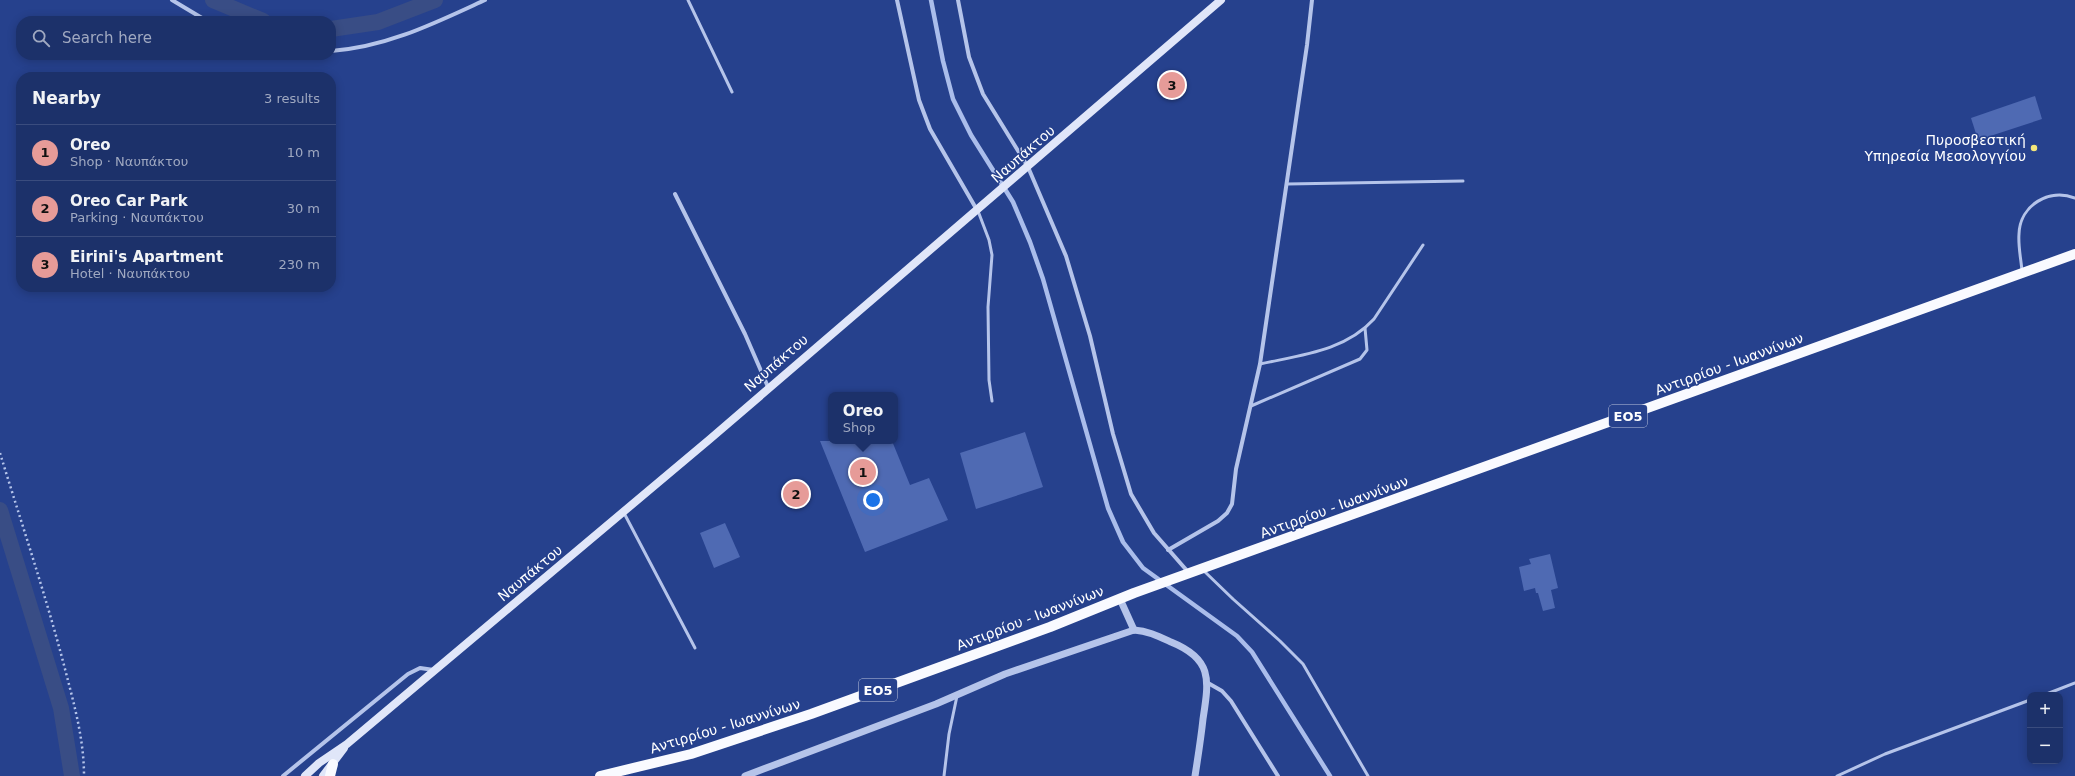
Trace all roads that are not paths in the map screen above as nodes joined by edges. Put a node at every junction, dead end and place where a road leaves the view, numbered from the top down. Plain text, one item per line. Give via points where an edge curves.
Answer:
1 (172, 0) edge
2 (485, 0) edge
3 (688, 0) edge
4 (897, 0) edge
5 (958, 0) edge
6 (1221, 0) edge
7 (1312, 0) edge
8 (199, 16) edge
9 (336, 50) edge
10 (732, 92) dead end
11 (1028, 167) junction
12 (1463, 181) dead end
13 (1286, 184) junction
14 (675, 194) dead end
15 (2075, 198) edge
16 (977, 210) junction
17 (1424, 245) dead end
18 (2075, 254) edge
19 (2022, 273) junction
20 (1365, 328) junction
21 (1260, 364) junction
22 (768, 387) junction
23 (992, 401) dead end
24 (1251, 406) junction
25 (623, 512) junction
26 (1168, 550) junction
27 (1202, 569) junction
28 (1186, 575) junction
29 (1120, 599) junction
30 (1134, 630) junction
31 (695, 648) dead end
32 (434, 670) junction
33 (1208, 683) junction
34 (2075, 683) edge
35 (2052, 692) edge
36 (957, 694) junction
37 (2027, 701) edge
38 (347, 744) junction
39 (333, 764) junction
40 (283, 776) edge
41 (305, 776) edge
42 (323, 776) edge
43 (330, 776) edge
44 (600, 776) edge
45 (745, 776) edge
46 (944, 776) edge
47 (1195, 776) edge
48 (1278, 776) edge
49 (1368, 776) edge
50 (1837, 776) edge

1 - 8 street
2 - 9 street via 415,32 367,47
3 - 10 lane
4 - 16 street via 919,100 930,129
5 - 11 street via 969,57 983,94
6 - 11 main road, Ναυπάκτου
7 - 13 street
11 - 16 main road, Ναυπάκτου
11 - 26 street via 1068,263 1090,336 1113,434 1131,494 1151,528
12 - 13 lane
13 - 21 street
14 - 22 street via 746,334
15 - 19 lane via 2065,194 2045,197 2034,203 2022,218 2019,233
16 - 22 main road, Ναυπάκτου
16 - 23 lane via 992,255 988,308 989,380
17 - 20 lane
18 - 19 main road, Αντιρρίου - Ιωαννίνων / ΕΟ5
19 - 27 main road, Αντιρρίου - Ιωαννίνων / ΕΟ5
20 - 21 lane via 1350,340 1328,348
20 - 24 lane via 1367,350 1360,359
21 - 24 street
22 - 25 main road, Ναυπάκτου
24 - 26 street via 1229,511 1218,521
25 - 31 lane
25 - 32 main road, Ναυπάκτου
26 - 28 street
27 - 28 main road, Αντιρρίου - Ιωαννίνων / ΕΟ5
27 - 49 lane via 1302,664
28 - 29 main road, Αντιρρίου - Ιωαννίνων / ΕΟ5
29 - 30 street
29 - 44 main road, Αντιρρίου - Ιωαννίνων / ΕΟ5 via 811,714 691,754
30 - 33 street via 1153,633 1192,653 1201,664
30 - 36 street via 1018,669
32 - 38 main road, Ναυπάκτου
32 - 40 street via 420,668 408,674
33 - 47 street
33 - 48 street via 1231,701
34 - 35 lane
36 - 45 street
36 - 46 lane
37 - 50 lane via 1885,754
38 - 39 main road, Ναυπάκτου
38 - 41 main road, Ναυπάκτου
39 - 42 main road, Ναυπάκτου
39 - 43 main road

